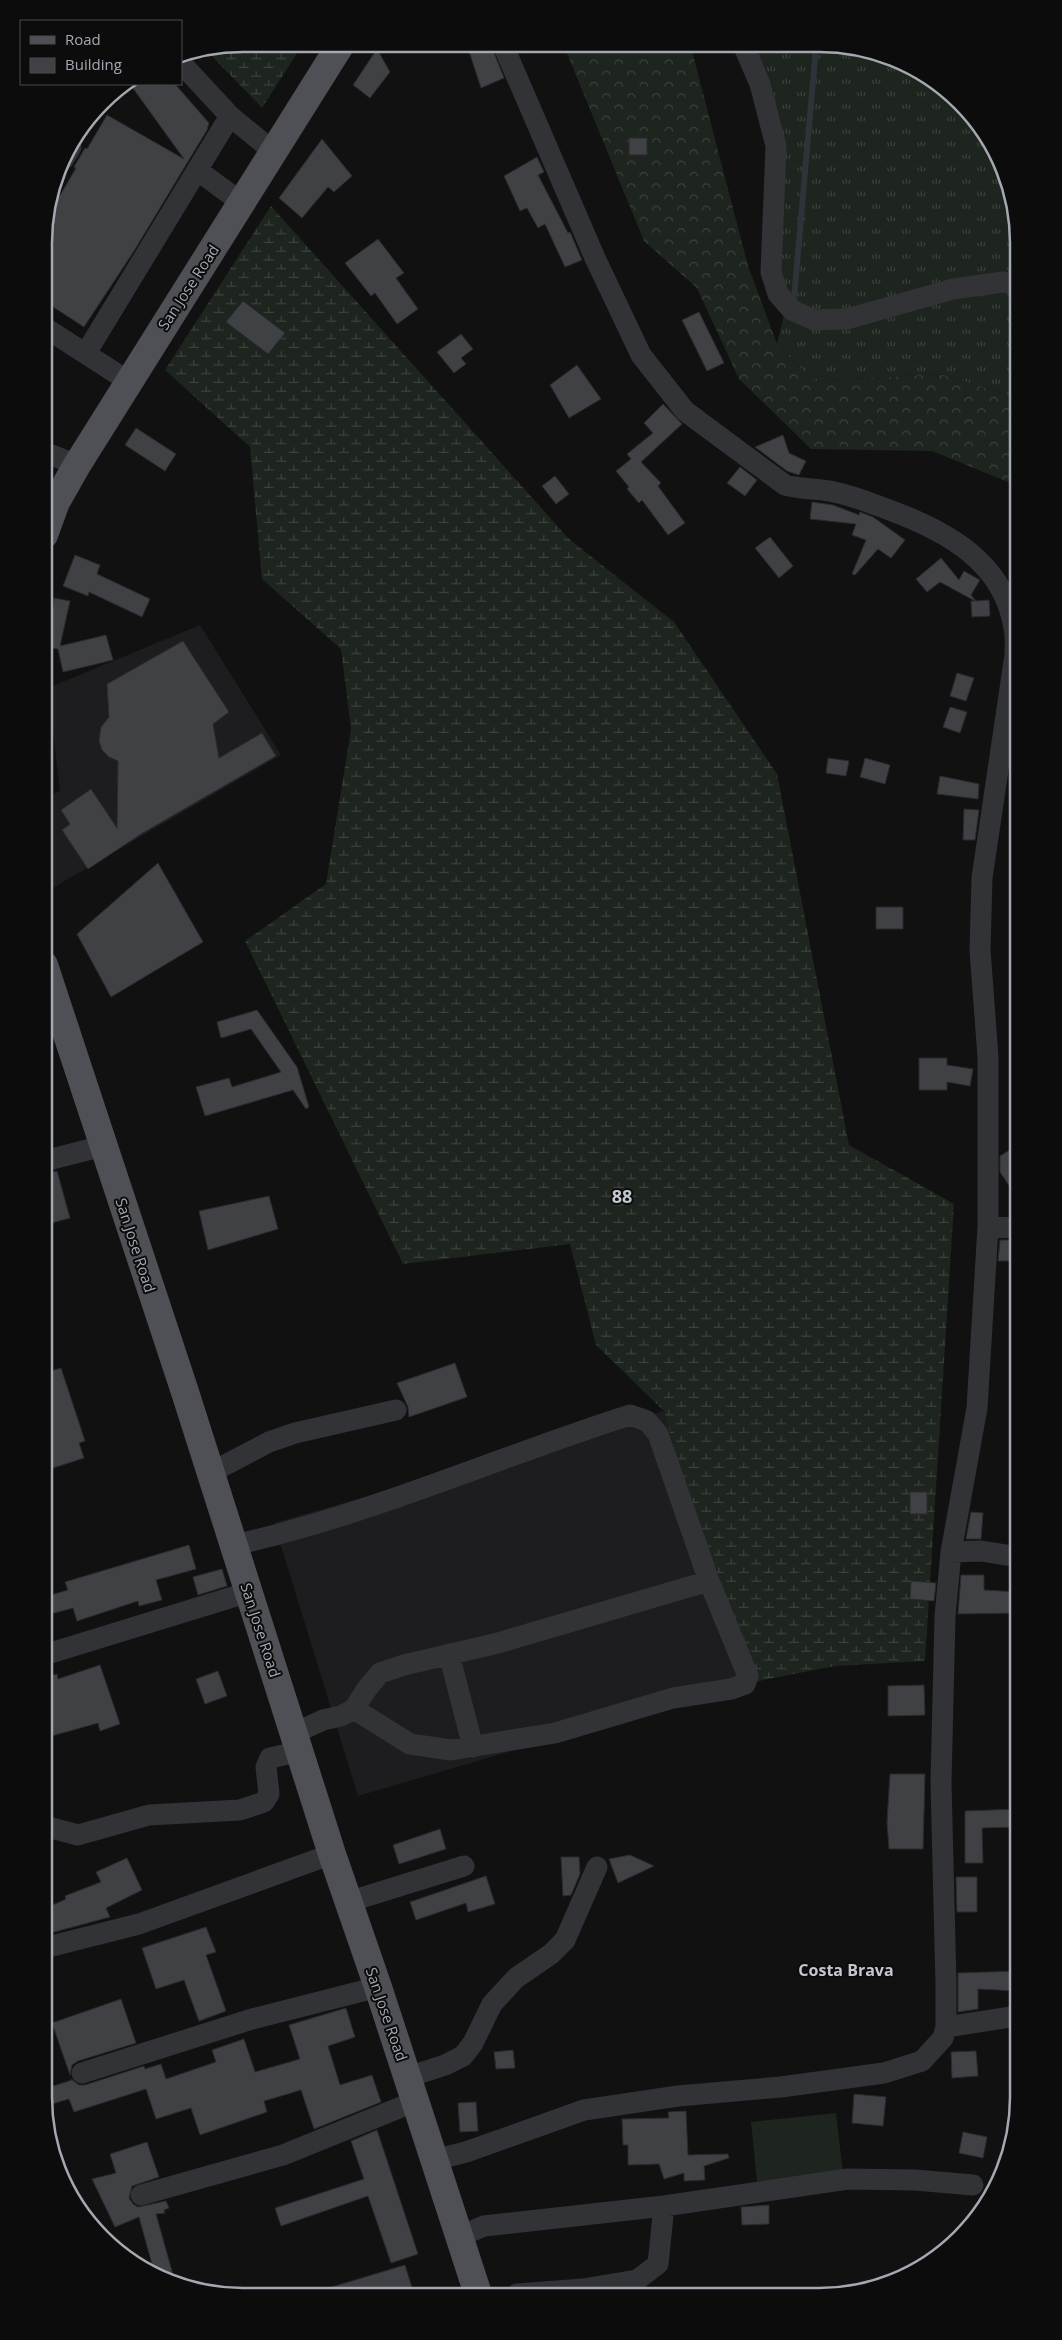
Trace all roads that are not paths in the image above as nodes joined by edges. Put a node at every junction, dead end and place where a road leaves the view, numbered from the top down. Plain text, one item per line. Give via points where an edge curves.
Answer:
1 (336, 52) edge
2 (507, 52) edge
3 (746, 52) edge
4 (182, 65) edge
5 (230, 116) junction
6 (274, 152) junction
7 (198, 170) junction
8 (242, 203) junction
9 (1010, 283) edge
10 (52, 332) edge
11 (86, 354) junction
12 (128, 381) junction
13 (52, 455) edge
14 (77, 465) junction
15 (52, 513) edge
16 (1010, 615) edge
17 (1010, 689) edge
18 (52, 990) edge
19 (103, 1146) junction
20 (52, 1159) edge
21 (988, 1227) junction
22 (1010, 1228) edge
23 (396, 1410) dead end
24 (210, 1472) junction
25 (234, 1546) junction
26 (951, 1552) junction
27 (1010, 1556) edge
28 (709, 1580) junction
29 (249, 1592) junction
30 (52, 1653) edge
31 (449, 1654) junction
32 (354, 1709) junction
33 (298, 1742) junction
34 (473, 1747) junction
35 (52, 1828) edge
36 (332, 1854) junction
37 (464, 1866) dead end
38 (597, 1867) dead end
39 (348, 1902) junction
40 (52, 1946) edge
41 (378, 1987) junction
42 (1010, 2017) edge
43 (946, 2027) junction
44 (82, 2073) dead end
45 (412, 2089) junction
46 (434, 2160) junction
47 (973, 2185) dead end
48 (141, 2195) dead end
49 (664, 2206) junction
50 (460, 2236) junction
51 (476, 2288) edge
52 (589, 2288) edge

1 - 6 main road, San Jose Road
2 - 16 street via 595,258 641,355 685,410 785,485 832,491 863,500 920,522 969,549 990,572 1004,596
3 - 9 street via 760,84 776,146 771,272 778,294 792,310 814,320 847,319 953,289
4 - 5 street
5 - 6 street
5 - 7 street
6 - 8 main road, San Jose Road
7 - 8 street
7 - 11 street
8 - 12 main road, San Jose Road
10 - 11 street
11 - 12 street
12 - 14 main road, San Jose Road
13 - 14 street
14 - 15 main road, San Jose Road
17 - 21 street via 982,878 980,950 988,1057
18 - 19 main road, San Jose Road
19 - 20 street
19 - 24 main road, San Jose Road
21 - 22 street
21 - 26 street via 977,1408
23 - 24 street via 295,1433 269,1442
24 - 25 main road, San Jose Road
25 - 28 street via 276,1536 437,1484 630,1415 647,1420 658,1434
25 - 29 main road, San Jose Road
26 - 27 street via 981,1551
26 - 43 street via 945,1616 941,1782
28 - 31 street via 498,1643
28 - 34 street via 748,1676 745,1684 673,1698 555,1734
29 - 30 street
29 - 33 main road, San Jose Road
31 - 32 street via 380,1673
31 - 34 street
32 - 33 street
32 - 34 street via 410,1744 451,1750
33 - 35 street via 270,1758 266,1766 269,1794 264,1802 240,1810 149,1815 78,1835
33 - 36 main road, San Jose Road
36 - 39 main road, San Jose Road
36 - 40 street via 158,1918
37 - 39 street
38 - 45 street via 565,1940 516,1978 492,2004 463,2056
39 - 41 main road, San Jose Road
41 - 44 street via 252,2019
41 - 45 main road, San Jose Road
42 - 43 street
43 - 46 street via 943,2038 922,2061 884,2073 584,2110 466,2152
45 - 46 main road, San Jose Road
45 - 48 street via 283,2155
46 - 50 main road, San Jose Road
47 - 49 street via 848,2179
49 - 50 street via 484,2226
49 - 52 street via 658,2264 637,2280
50 - 51 main road, San Jose Road

